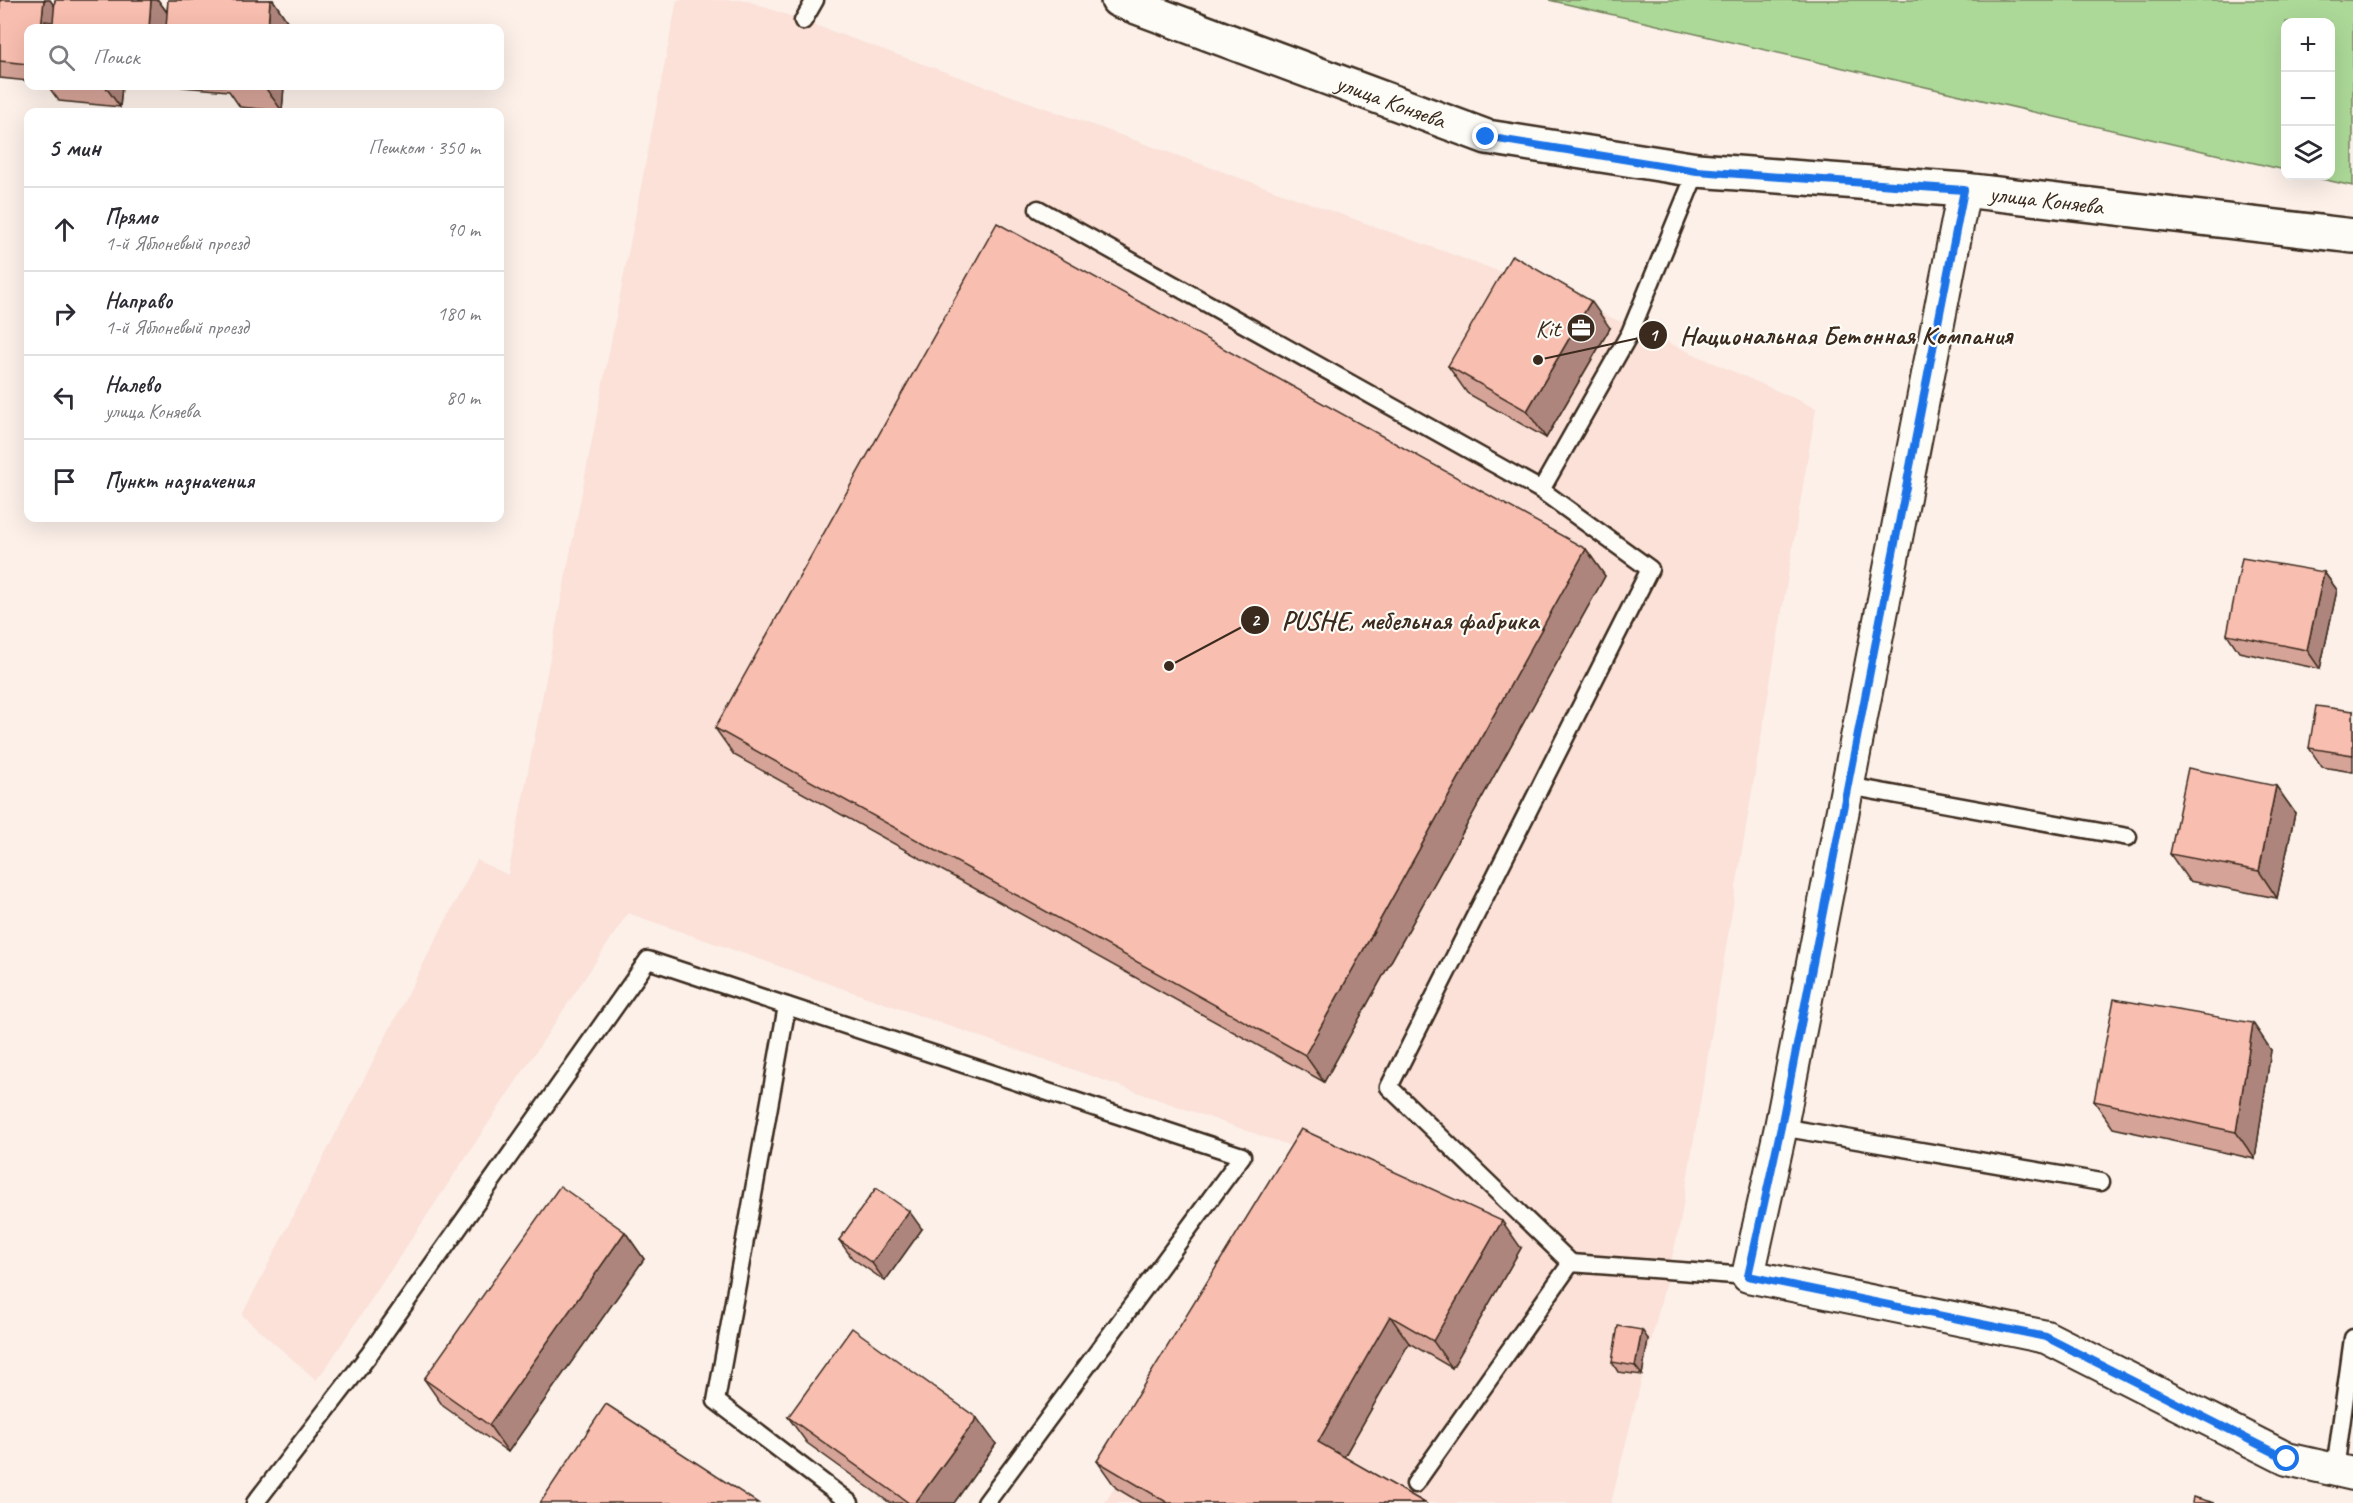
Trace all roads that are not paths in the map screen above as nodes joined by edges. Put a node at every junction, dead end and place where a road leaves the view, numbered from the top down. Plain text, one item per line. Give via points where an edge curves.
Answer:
1 (815, 0) edge
2 (1118, 0) edge
3 (803, 21) dead end
4 (1697, 171) junction
5 (1964, 190) junction
6 (1038, 209) dead end
7 (2353, 236) edge
8 (1541, 490) junction
9 (1848, 786) junction
10 (2128, 837) dead end
11 (787, 1006) junction
12 (1781, 1127) junction
13 (2101, 1182) dead end
14 (1571, 1263) junction
15 (1748, 1276) junction
16 (2353, 1338) edge
17 (2344, 1472) edge
18 (1415, 1484) dead end
19 (255, 1503) edge
20 (850, 1503) edge
21 (986, 1503) edge

1 - 3 lane
2 - 4 street, улица Коняева via 1486,137
4 - 5 street, улица Коняева
4 - 8 lane via 1630,333
5 - 7 street, улица Коняева
5 - 9 street
6 - 8 lane
8 - 14 lane via 1650,569 1389,1087
9 - 10 lane
9 - 12 street
11 - 19 lane via 648,960 368,1356
11 - 20 lane via 716,1401
11 - 21 lane via 1242,1156
12 - 13 lane
12 - 15 street
14 - 15 lane
14 - 18 lane
15 - 17 street via 2046,1337 2287,1459
16 - 17 lane

